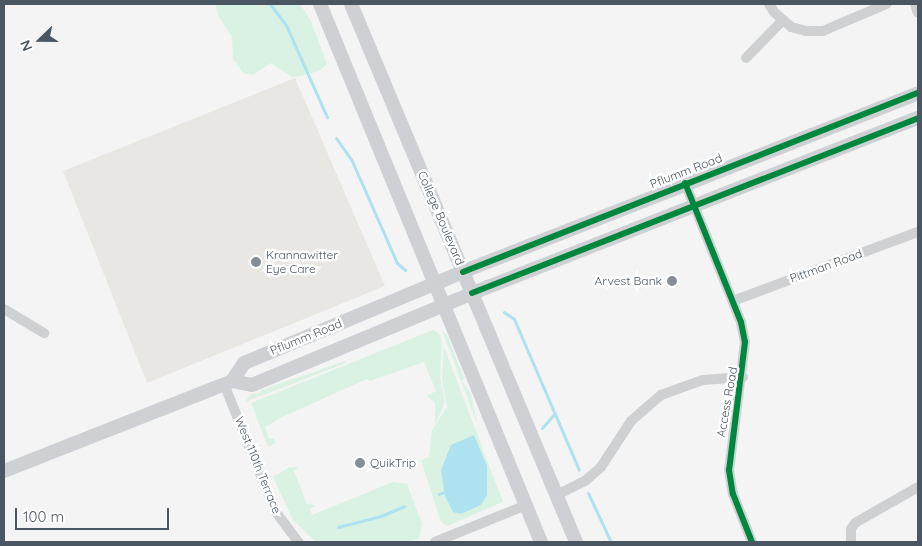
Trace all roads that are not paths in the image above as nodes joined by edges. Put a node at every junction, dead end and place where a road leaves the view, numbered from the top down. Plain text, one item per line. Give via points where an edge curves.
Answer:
1 (320, 4) edge
2 (351, 4) edge
3 (769, 4) edge
4 (886, 4) edge
5 (915, 4) edge
6 (918, 13) edge
7 (783, 20) junction
8 (746, 58) dead end
9 (918, 93) edge
10 (918, 118) edge
11 (685, 183) junction
12 (694, 206) junction
13 (918, 232) edge
14 (463, 272) junction
15 (434, 284) junction
16 (472, 294) junction
17 (733, 300) junction
18 (443, 305) junction
19 (4, 310) edge
20 (44, 333) dead end
21 (743, 378) junction
22 (228, 383) junction
23 (4, 471) edge
24 (918, 487) edge
25 (557, 495) junction
26 (526, 505) junction
27 (298, 542) edge
28 (436, 542) edge
29 (541, 542) edge
30 (576, 542) edge
31 (752, 542) edge
32 (851, 542) edge

1 - 15 main road
2 - 14 main road, College Boulevard
3 - 7 street
4 - 7 street via 822,31 806,32
5 - 6 street
7 - 8 street
9 - 11 main road, Pflumm Road
10 - 12 main road, Pflumm Road
11 - 12 street, Access Road
11 - 14 main road, Pflumm Road
12 - 16 main road, Pflumm Road
12 - 17 street, Access Road
13 - 17 street, Pittman Road
14 - 15 main road, Pflumm Road
14 - 16 main road, College Boulevard
15 - 18 main road
15 - 22 main road, Pflumm Road via 244,363
16 - 18 main road, Pflumm Road
16 - 25 main road, College Boulevard
17 - 21 street, Access Road via 745,342
18 - 22 main road, Pflumm Road via 252,385
18 - 26 main road
19 - 20 street
21 - 25 street, Access Road via 703,380 661,395 631,421 601,467 585,482
21 - 31 street, Access Road via 729,470 733,494
22 - 23 main road, Pflumm Road
22 - 27 street, West 110th Terrace via 275,511
24 - 32 street via 854,523
25 - 30 main road, College Boulevard
26 - 28 street
26 - 29 main road

